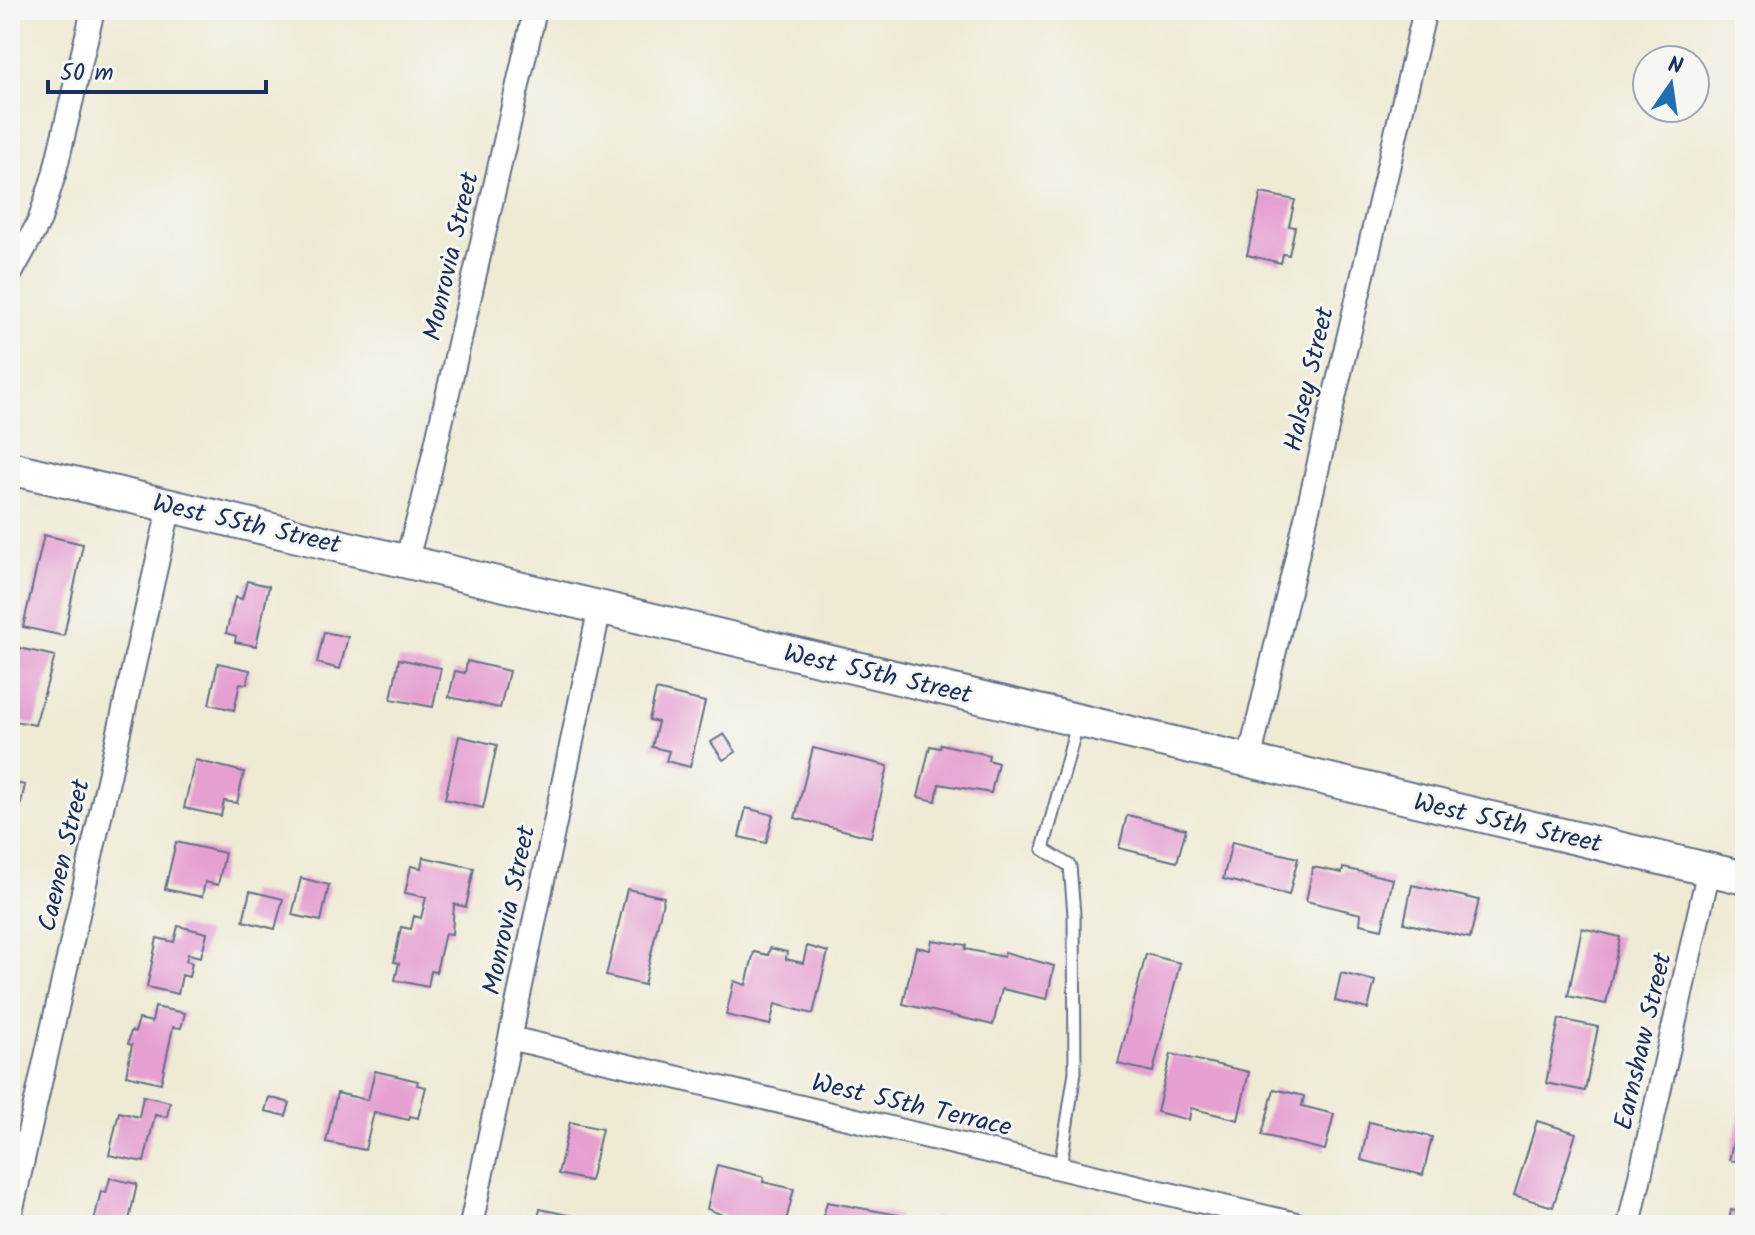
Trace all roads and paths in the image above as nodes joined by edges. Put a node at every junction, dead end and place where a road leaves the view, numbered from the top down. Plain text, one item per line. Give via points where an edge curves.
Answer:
1 (93, 10) edge
2 (535, 10) edge
3 (1425, 10) edge
4 (10, 275) edge
5 (10, 468) edge
6 (170, 505) junction
7 (406, 561) junction
8 (600, 607) junction
9 (1078, 720) junction
10 (1249, 761) junction
11 (1709, 869) junction
12 (1745, 878) edge
13 (510, 1038) junction
14 (1060, 1168) junction
15 (10, 1217) edge
16 (471, 1225) edge
17 (1300, 1225) edge
18 (1629, 1225) edge

1 - 4 street via 54,175 39,222
2 - 7 street, Monrovia Street
3 - 10 street, Halsey Street
5 - 6 street, West 55th Street
6 - 7 street, West 55th Street
6 - 15 street, Caenen Street
7 - 8 street, West 55th Street
8 - 9 street, West 55th Street
8 - 13 street, Monrovia Street
9 - 10 street, West 55th Street
9 - 14 lane via 1043,849 1070,866 1074,914 1075,1072
10 - 11 street, West 55th Street
11 - 12 street, West 55th Street
11 - 18 street, Earnshaw Street
13 - 14 street, West 55th Terrace
13 - 16 street, Monrovia Street
14 - 17 street, West 55th Terrace

